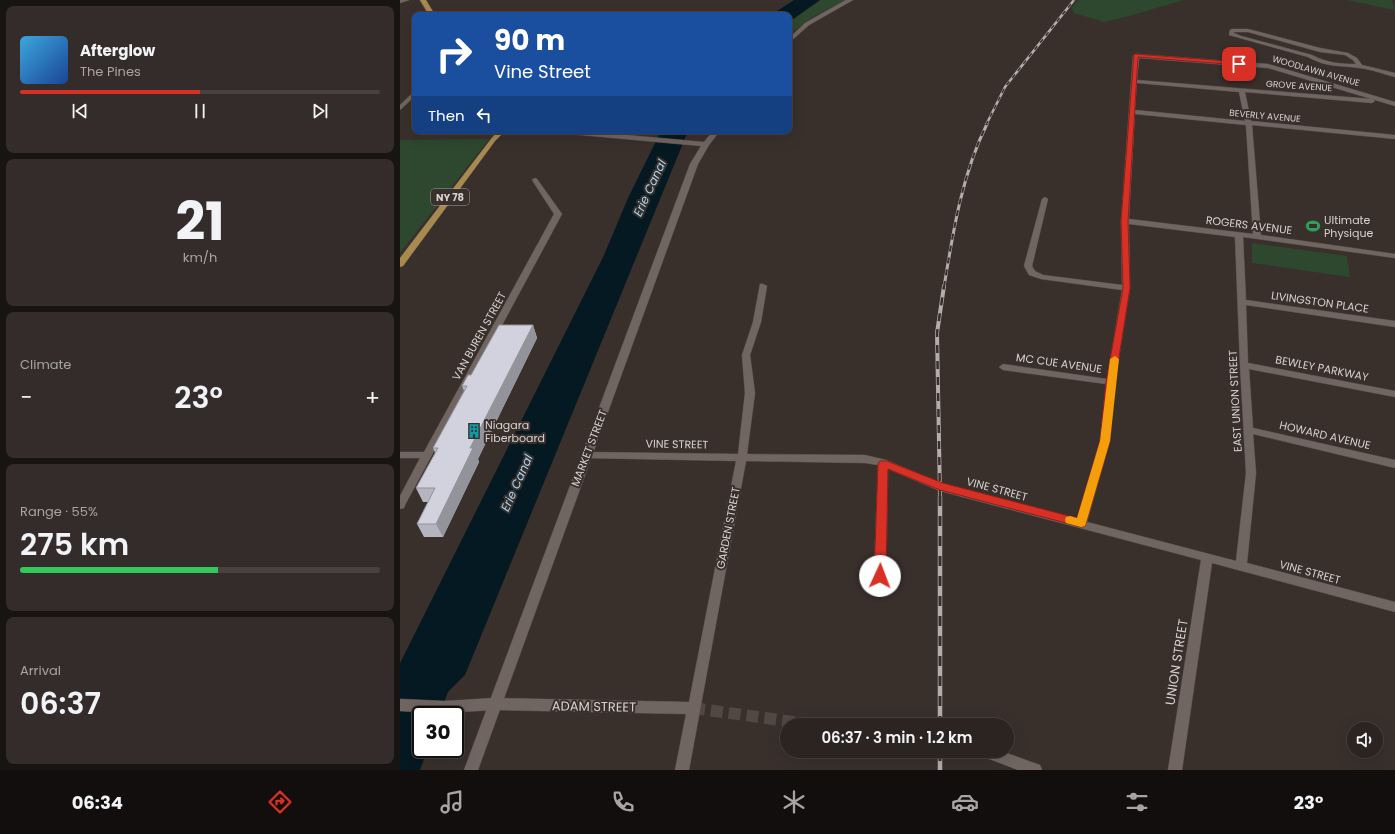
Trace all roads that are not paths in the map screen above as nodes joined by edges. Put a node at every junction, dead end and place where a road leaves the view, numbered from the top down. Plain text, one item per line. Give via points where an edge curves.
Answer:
1 (406, 0) edge
2 (422, 0) edge
3 (850, 0) edge
4 (400, 1) edge
5 (430, 12) edge
6 (792, 38) edge
7 (1320, 50) junction
8 (1310, 56) junction
9 (1360, 66) junction
10 (1395, 75) edge
11 (1135, 80) junction
12 (1242, 91) junction
13 (412, 95) edge
14 (1392, 103) edge
15 (400, 108) edge
16 (1133, 112) junction
17 (1249, 124) junction
18 (499, 134) edge
19 (591, 134) edge
20 (714, 134) edge
21 (1395, 137) edge
22 (706, 144) junction
23 (535, 180) dead end
24 (1045, 199) dead end
25 (1125, 221) junction
26 (1239, 234) junction
27 (1257, 237) junction
28 (1395, 256) edge
29 (400, 264) edge
30 (763, 286) dead end
31 (1126, 288) junction
32 (1242, 302) junction
33 (1395, 324) edge
34 (1244, 365) junction
35 (1003, 367) dead end
36 (1111, 382) junction
37 (1395, 394) edge
38 (1249, 430) junction
39 (400, 455) edge
40 (427, 455) junction
41 (586, 455) junction
42 (742, 457) junction
43 (883, 464) junction
44 (1395, 464) edge
45 (400, 505) edge
46 (1081, 523) junction
47 (1207, 558) junction
48 (1241, 566) junction
49 (880, 576) dead end
50 (1395, 607) edge
51 (494, 704) junction
52 (400, 705) edge
53 (693, 708) junction
54 (1003, 758) edge
55 (471, 770) edge
56 (682, 770) edge
57 (1035, 770) edge
58 (1175, 770) edge

1 - 4 street
2 - 5 main road
3 - 6 street via 807,24
7 - 8 street
7 - 8 street via 1248,31 1232,30 1231,34 1239,37
7 - 9 street via 1346,54 1355,59
8 - 9 street via 1332,65
9 - 10 street
11 - 12 street, GROVE AVENUE
11 - 14 street, WOODLAWN AVENUE via 1136,56 1268,66
11 - 16 street
12 - 14 street, GROVE AVENUE
12 - 17 street
13 - 15 street
16 - 17 street, BEVERLY AVENUE
16 - 25 street
17 - 21 street, BEVERLY AVENUE
17 - 27 street
18 - 29 main road, NY 78
19 - 22 street
20 - 22 street, MARKET STREET
22 - 41 street, MARKET STREET via 694,164 616,380
23 - 40 street, VAN BUREN STREET via 558,214
24 - 31 street via 1028,266 1032,273 1042,277
25 - 26 street, ROGERS AVENUE
25 - 31 street
26 - 27 street, ROGERS AVENUE
26 - 32 street, EAST UNION STREET
27 - 28 street, ROGERS AVENUE
30 - 42 street, GARDEN STREET via 757,322 746,355 750,392
31 - 36 street
32 - 33 street, LIVINGSTON PLACE
32 - 34 street, EAST UNION STREET
34 - 37 street, BEWLEY PARKWAY
34 - 38 street, EAST UNION STREET
35 - 36 street, MC CUE AVENUE
36 - 46 street via 1105,441
38 - 44 street, HOWARD AVENUE
38 - 48 street, EAST UNION STREET via 1251,473
39 - 40 street
40 - 45 street, VAN BUREN STREET
41 - 42 street, VINE STREET
41 - 51 street, MARKET STREET
42 - 43 street, VINE STREET via 865,459
42 - 53 street, GARDEN STREET
43 - 46 street, VINE STREET via 940,487
43 - 49 street
46 - 47 street, VINE STREET
47 - 48 street, VINE STREET
47 - 58 street, UNION STREET
48 - 50 street, VINE STREET
51 - 52 street, ADAM STREET via 444,707
51 - 53 street, ADAM STREET
51 - 55 street, MARKET STREET
53 - 56 street, GARDEN STREET
54 - 57 street

